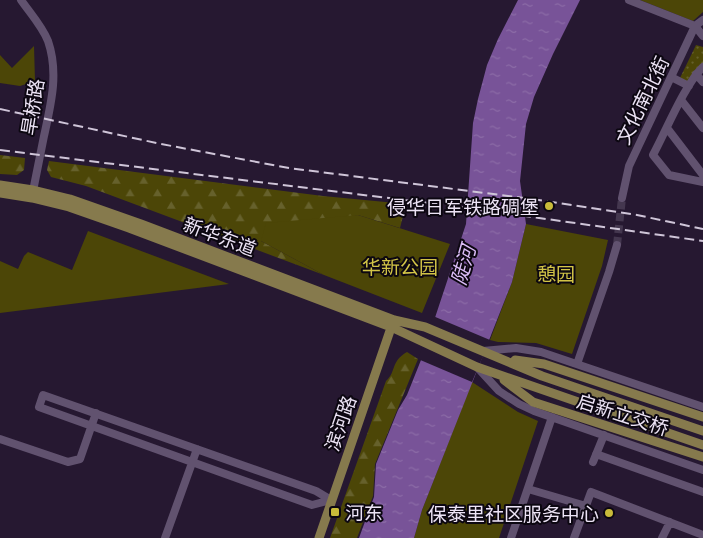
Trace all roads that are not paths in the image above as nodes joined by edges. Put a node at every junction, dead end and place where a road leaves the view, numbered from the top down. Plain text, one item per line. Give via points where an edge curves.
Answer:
1 (21, 0) edge
2 (629, 0) edge
3 (703, 20) edge
4 (696, 26) junction
5 (703, 36) edge
6 (703, 67) edge
7 (696, 74) junction
8 (671, 77) junction
9 (703, 82) edge
10 (689, 86) junction
11 (681, 100) junction
12 (667, 128) junction
13 (703, 128) edge
14 (703, 175) edge
15 (703, 182) edge
16 (0, 185) edge
17 (0, 192) edge
18 (33, 194) junction
19 (622, 198) tunnel mouth
20 (617, 245) tunnel mouth
21 (393, 324) junction
22 (483, 351) junction
23 (502, 359) junction
24 (577, 364) junction
25 (477, 367) junction
26 (498, 375) junction
27 (703, 407) edge
28 (96, 413) junction
29 (552, 417) junction
30 (703, 417) edge
31 (92, 426) junction
32 (703, 431) edge
33 (604, 435) junction
34 (0, 439) edge
35 (703, 445) edge
36 (197, 449) junction
37 (703, 457) edge
38 (192, 462) junction
39 (703, 470) edge
40 (528, 489) junction
41 (703, 492) edge
42 (331, 500) junction
43 (586, 506) junction
44 (670, 522) junction
45 (703, 535) edge
46 (165, 538) edge
47 (319, 538) edge
48 (511, 538) edge
49 (574, 538) edge
50 (662, 538) edge

1 - 18 street, 旱桥路 via 48,40 54,74
2 - 4 street
3 - 4 street, 文化南北街
4 - 5 street
4 - 8 street, 文化南北街
6 - 7 street
7 - 9 street
7 - 10 street
8 - 10 street
8 - 19 street, 文化南北街 via 629,166
10 - 11 street
11 - 12 street
11 - 13 street
12 - 14 street
12 - 15 street via 653,155 670,175
16 - 18 main road, 新华东道
17 - 18 main road, 新华东道
18 - 21 main road, 新华东道
20 - 24 street
21 - 22 main road, 新华东道 via 425,327
21 - 25 main road, 新华东道 via 420,342
21 - 42 main road, 滨河路
22 - 23 main road
22 - 24 street via 516,348
23 - 30 main road, 启新立交桥 via 544,364
23 - 32 main road, 启新立交桥 via 542,376
24 - 27 street
25 - 26 main road
25 - 29 street via 499,391 518,404
26 - 35 main road, 启新立交桥
26 - 37 main road, 启新立交桥 via 533,402
28 - 31 street
28 - 31 street via 43,395 38,408
28 - 36 street
29 - 33 street
29 - 40 street
31 - 34 street via 80,459 68,462
31 - 38 street
33 - 39 street
33 - 41 street via 594,458
36 - 38 street
36 - 42 street via 316,491
38 - 42 street via 312,504
38 - 46 street
40 - 43 street
40 - 48 street
42 - 47 main road, 滨河路
43 - 44 street via 591,492
43 - 49 street
44 - 45 street
44 - 50 street

